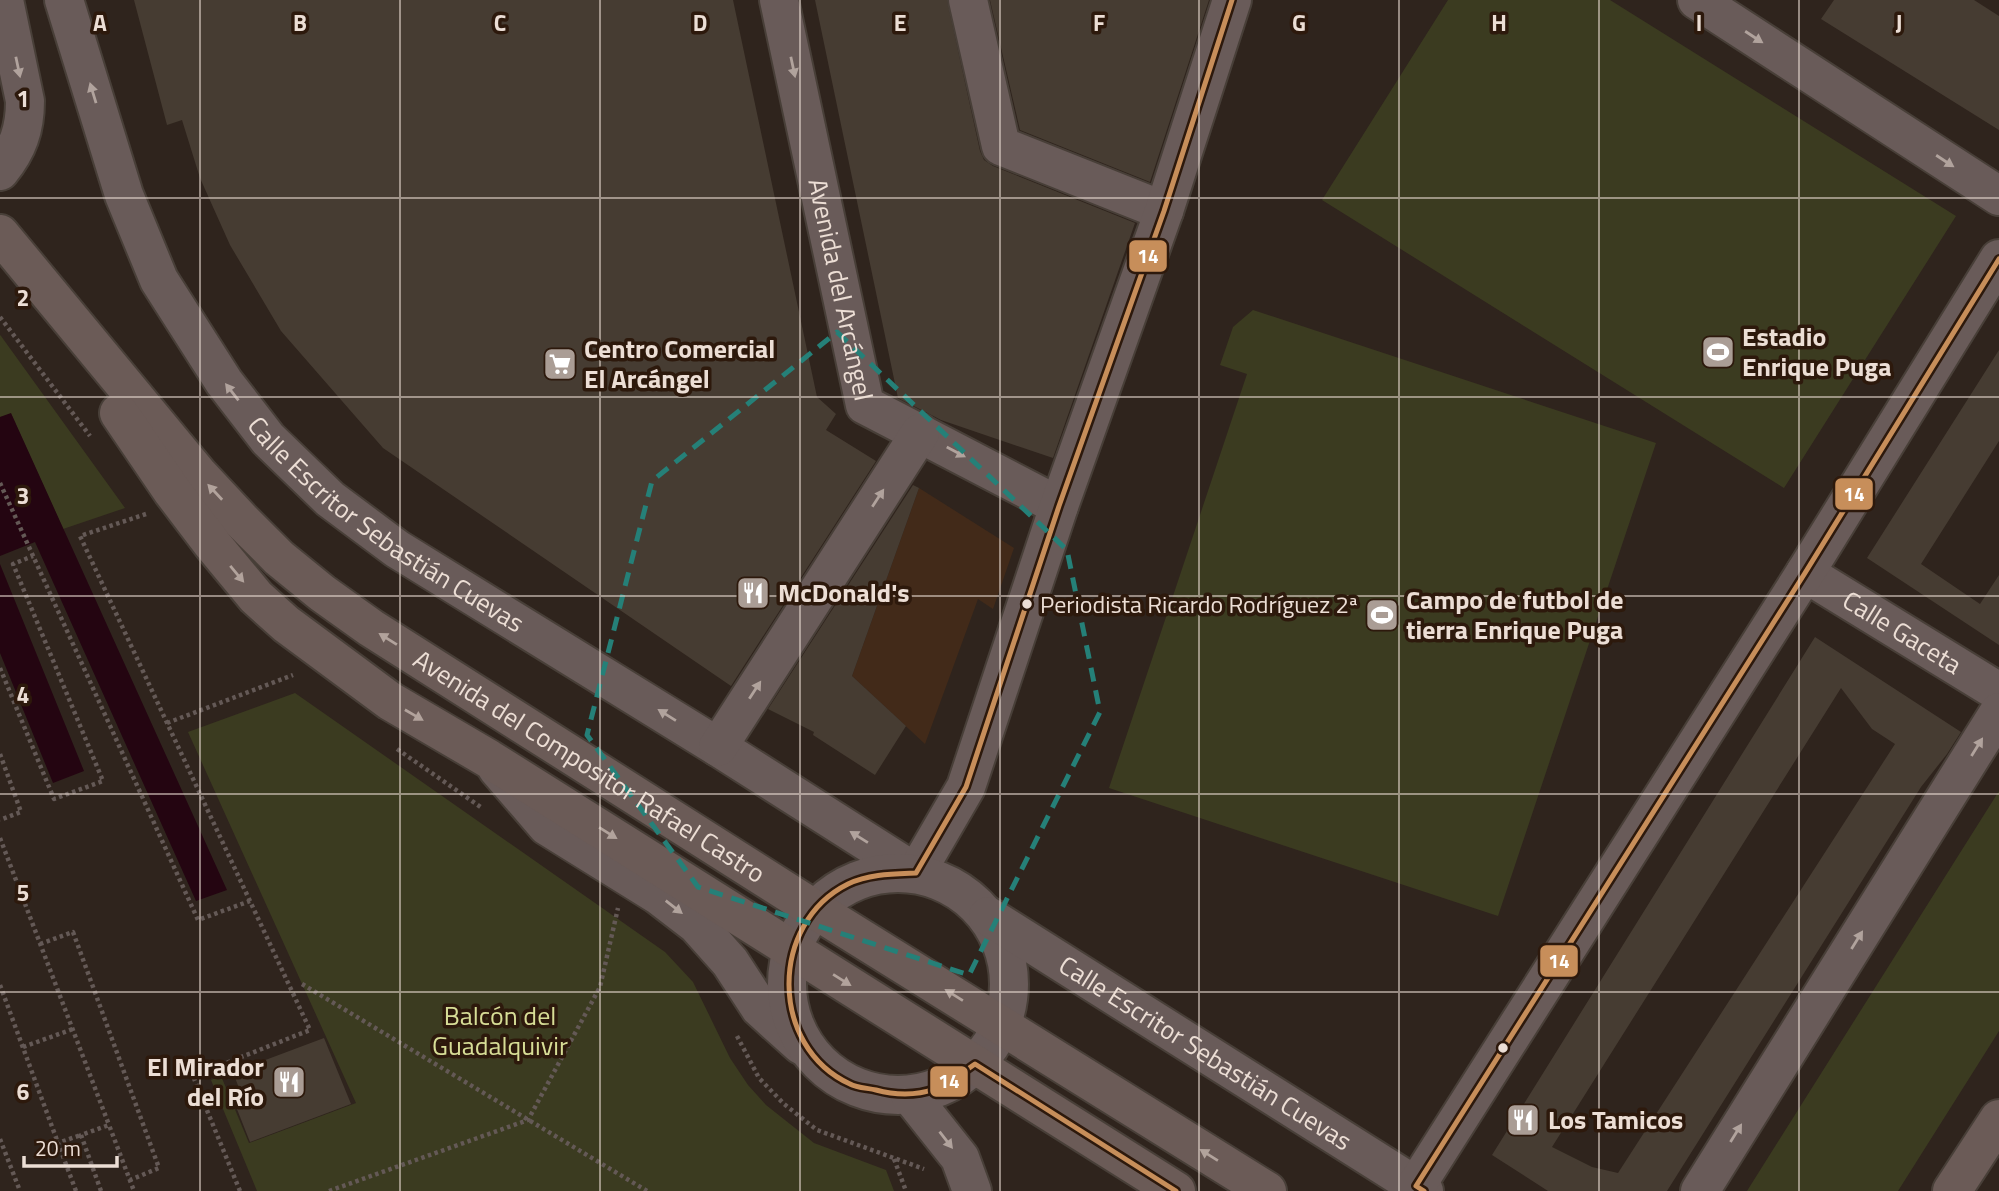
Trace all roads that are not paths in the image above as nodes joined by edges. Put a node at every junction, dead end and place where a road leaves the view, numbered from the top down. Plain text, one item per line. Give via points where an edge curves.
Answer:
1 (4, 0) edge
2 (64, 0) edge
3 (779, 0) edge
4 (968, 0) edge
5 (1232, 0) edge
6 (1697, 0) edge
7 (0, 172) edge
8 (1999, 196) edge
9 (1164, 211) junction
10 (0, 236) edge
11 (1999, 258) edge
12 (920, 433) junction
13 (1059, 506) junction
14 (1805, 573) junction
15 (1999, 691) edge
16 (1999, 712) edge
17 (718, 747) junction
18 (489, 758) junction
19 (916, 873) junction
20 (814, 909) junction
21 (986, 915) junction
22 (792, 948) junction
23 (1003, 1025) junction
24 (810, 1053) junction
25 (975, 1064) junction
26 (910, 1095) junction
27 (1999, 1121) edge
28 (1420, 1188) edge
29 (972, 1191) edge
30 (1176, 1191) edge
31 (1267, 1191) edge
32 (1700, 1191) edge
33 (1952, 1191) edge
34 (1981, 1191) edge

1 -> 7 street via 25,117 22,136
17 -> 2 street, Calle Escritor Sebastián Cuevas via 397,549 330,499 268,439 224,382 159,280 124,195
3 -> 12 street, Avenida del Arcángel via 866,405
4 - 9 street via 1001,146
5 - 9 street
6 -> 8 street
9 - 13 street
10 -> 18 main road, Avenida del Compositor Rafael Castro via 172,491 256,597 390,701
20 -> 10 main road, Avenida del Compositor Rafael Castro via 321,593 279,558 199,475
11 - 14 street
12 -> 13 street, Avenida del Arcángel
17 -> 12 street
13 - 19 street via 966,787
14 - 15 street, Calle Gaceta
14 - 28 street
32 -> 16 street
19 -> 17 street, Calle Escritor Sebastián Cuevas
18 -> 22 main road, Avenida del Compositor Rafael Castro
18 -> 24 street, Avenida del Compositor Rafael Castro via 547,826 658,895 696,925 730,962 761,1008
19 - 20 street via 879,874 844,886
19 - 21 street via 943,881
20 - 22 street
23 -> 20 main road, Avenida del Compositor Rafael Castro
21 - 23 street via 1004,948 1010,985
21 - 28 street, Calle Escritor Sebastián Cuevas
22 - 24 street via 786,995 792,1020
22 -> 25 main road, Avenida del Compositor Rafael Castro
23 - 25 street, Avenida del Compositor Rafael Castro
31 -> 23 main road, Avenida del Compositor Rafael Castro
24 - 26 street, Avenida del Compositor Rafael Castro via 838,1078 872,1093
25 - 26 street, Avenida del Compositor Rafael Castro via 940,1087
25 - 30 main road, Avenida del Compositor Rafael Castro
26 -> 29 street via 960,1158
27 - 33 main road
27 - 34 main road

